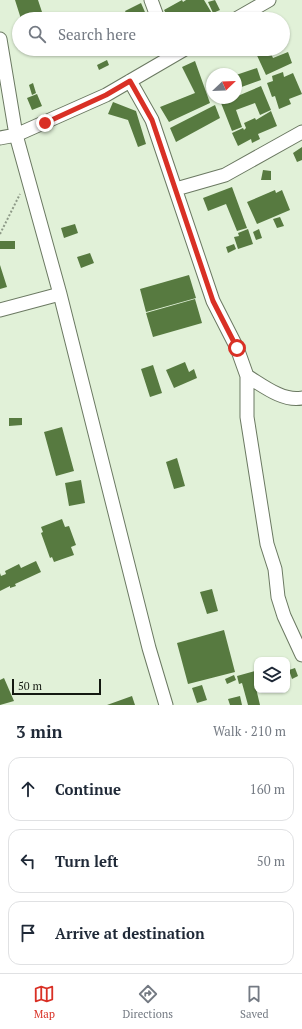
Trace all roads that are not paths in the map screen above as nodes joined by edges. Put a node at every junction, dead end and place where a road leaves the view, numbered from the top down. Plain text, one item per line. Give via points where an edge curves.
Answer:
1 (151, 0) edge
2 (269, 0) edge
3 (155, 12) edge
4 (248, 12) edge
5 (0, 39) edge
6 (165, 56) edge
7 (130, 81) junction
8 (302, 132) edge
9 (16, 135) junction
10 (0, 138) edge
11 (176, 189) junction
12 (60, 294) junction
13 (0, 310) edge
14 (247, 376) junction
15 (302, 398) edge
16 (302, 655) edge
17 (166, 705) edge

1 - 3 street
2 - 4 street
5 - 9 street
6 - 7 street
7 - 9 street via 106,95
7 - 11 street via 152,120
8 - 11 street via 225,174
9 - 10 street
9 - 12 street
11 - 14 street via 213,301 237,348
12 - 13 street
12 - 17 street via 149,648
14 - 15 street via 277,393 295,399
14 - 16 street via 247,417 267,544 275,569 278,597

